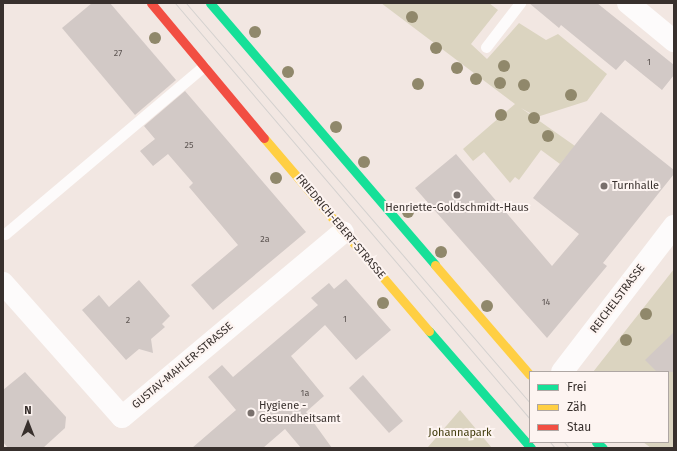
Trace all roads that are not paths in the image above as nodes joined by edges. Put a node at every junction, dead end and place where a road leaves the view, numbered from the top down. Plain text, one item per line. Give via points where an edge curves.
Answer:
1 (152, 3) edge
2 (210, 3) edge
3 (520, 3) edge
4 (628, 3) edge
5 (674, 41) edge
6 (486, 48) dead end
7 (204, 66) junction
8 (674, 226) edge
9 (343, 232) junction
10 (5, 234) dead end
11 (3, 283) edge
12 (563, 371) edge
13 (529, 374) edge
14 (531, 448) edge

1 - 7 main road, FRIEDRICH-EBERT-STRASSE
2 - 13 main road
3 - 6 lane
4 - 5 street
7 - 9 main road, FRIEDRICH-EBERT-STRASSE
7 - 10 lane
8 - 12 street, REICHELSTRASSE
9 - 11 street, GUSTAV-MAHLER-STRASSE via 122,417
9 - 14 main road, FRIEDRICH-EBERT-STRASSE

